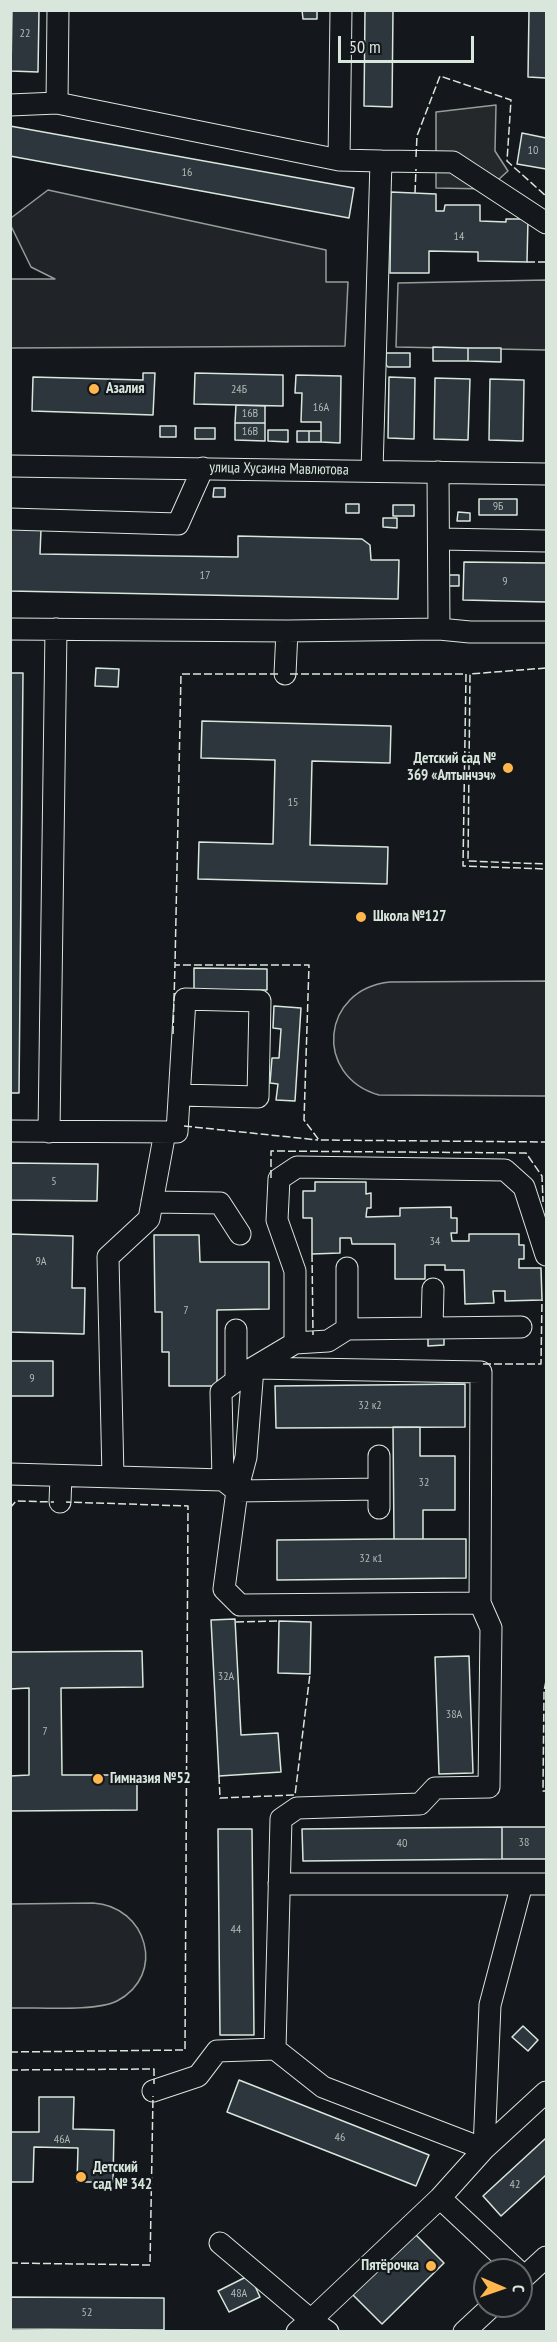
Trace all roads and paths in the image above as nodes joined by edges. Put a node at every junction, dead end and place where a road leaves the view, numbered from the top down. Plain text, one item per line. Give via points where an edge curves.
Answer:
1 (58, 10) edge
2 (341, 10) edge
3 (57, 103) junction
4 (10, 105) edge
5 (339, 160) junction
6 (381, 161) junction
7 (546, 223) edge
8 (10, 466) edge
9 (203, 468) junction
10 (372, 471) junction
11 (438, 472) junction
12 (546, 474) edge
13 (10, 519) edge
14 (440, 539) junction
15 (546, 541) edge
16 (10, 629) edge
17 (56, 629) junction
18 (439, 629) junction
19 (287, 632) junction
20 (546, 632) edge
21 (285, 674) dead end
22 (180, 1095) junction
23 (10, 1131) edge
24 (49, 1132) junction
25 (165, 1132) junction
26 (152, 1202) junction
27 (240, 1234) dead end
28 (546, 1255) edge
29 (347, 1268) dead end
30 (433, 1289) dead end
31 (521, 1327) dead end
32 (432, 1328) junction
33 (347, 1329) junction
34 (236, 1330) dead end
35 (295, 1343) junction
36 (245, 1374) junction
37 (380, 1456) dead end
38 (10, 1474) edge
39 (61, 1476) junction
40 (113, 1477) junction
41 (230, 1485) junction
42 (60, 1502) dead end
43 (480, 1603) junction
44 (279, 1884) junction
45 (522, 1884) junction
46 (546, 1884) edge
47 (275, 2049) junction
48 (153, 2091) dead end
49 (546, 2092) edge
50 (484, 2149) junction
51 (440, 2198) junction
52 (220, 2243) dead end
53 (546, 2257) edge
54 (503, 2258) edge
55 (533, 2266) edge
56 (479, 2318) edge
57 (312, 2328) edge
58 (464, 2331) edge

1 - 3 street
2 - 5 street
3 - 4 street
3 - 5 street
5 - 6 street
6 - 7 street via 453,162
6 - 10 street
8 - 9 street, улица Хусаина Мавлютова
9 - 10 street, улица Хусаина Мавлютова
9 - 13 street via 178,524
10 - 11 street, улица Хусаина Мавлютова
11 - 12 street, улица Хусаина Мавлютова
11 - 14 street
14 - 15 street
14 - 18 street
16 - 17 street
17 - 19 street
17 - 24 street
18 - 19 street
18 - 20 street
19 - 21 street
22 - 22 street via 258,1096 260,1001 185,999
22 - 25 street via 177,1132
23 - 24 street
24 - 25 street
25 - 26 street
26 - 27 street via 220,1203
26 - 40 street via 149,1219 108,1257
28 - 35 street via 525,1187 505,1170 297,1167 279,1179 277,1220 296,1271
29 - 33 street
30 - 32 street
31 - 32 street
32 - 33 street
33 - 35 street via 328,1341
34 - 36 street
35 - 36 street
36 - 41 street via 246,1457
36 - 41 street via 221,1392
36 - 43 street via 481,1372
37 - 41 street via 379,1498
38 - 39 street
39 - 40 street
39 - 42 street
40 - 41 street
41 - 43 street via 224,1589 240,1605
43 - 44 street via 490,1628 489,1787 435,1788 420,1804 297,1808 281,1819
44 - 45 street
44 - 47 street
45 - 46 street
45 - 50 street via 490,2005
47 - 48 street via 217,2051 198,2076
47 - 50 street via 323,2087
49 - 50 street
50 - 51 street
51 - 54 street
51 - 57 street
52 - 57 street
53 - 55 street
56 - 58 street

